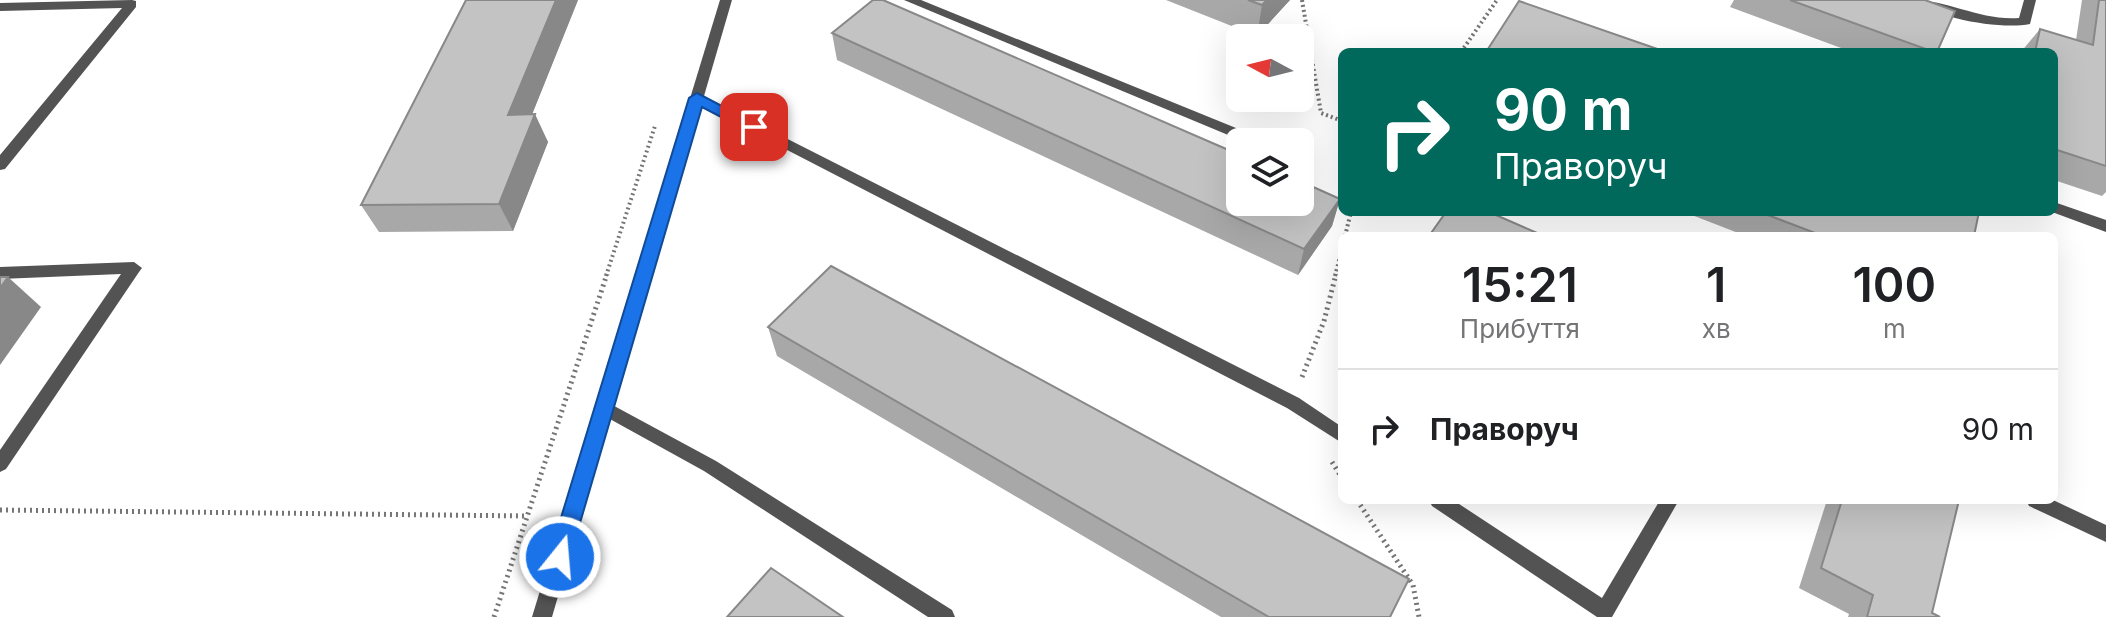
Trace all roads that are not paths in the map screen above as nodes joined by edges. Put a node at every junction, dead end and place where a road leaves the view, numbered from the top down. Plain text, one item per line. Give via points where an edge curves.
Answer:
1 (726, 0) edge
2 (910, 0) edge
3 (1918, 0) edge
4 (2030, 0) edge
5 (0, 7) edge
6 (697, 98) junction
7 (1226, 129) edge
8 (0, 165) edge
9 (2058, 208) edge
10 (2106, 226) edge
11 (0, 273) edge
12 (605, 408) junction
13 (1338, 433) edge
14 (0, 464) edge
15 (1444, 504) edge
16 (1668, 504) edge
17 (2043, 504) edge
18 (2106, 534) edge
19 (542, 617) edge
20 (945, 617) edge

1 - 6 street
2 - 7 street
3 - 4 street via 1980,22 2006,24 2025,21
5 - 8 street via 132,4
6 - 12 street
6 - 13 street via 1293,403
9 - 10 street
11 - 14 street via 134,268
12 - 19 street
12 - 20 street via 710,466
15 - 16 street via 1605,611
17 - 18 street

